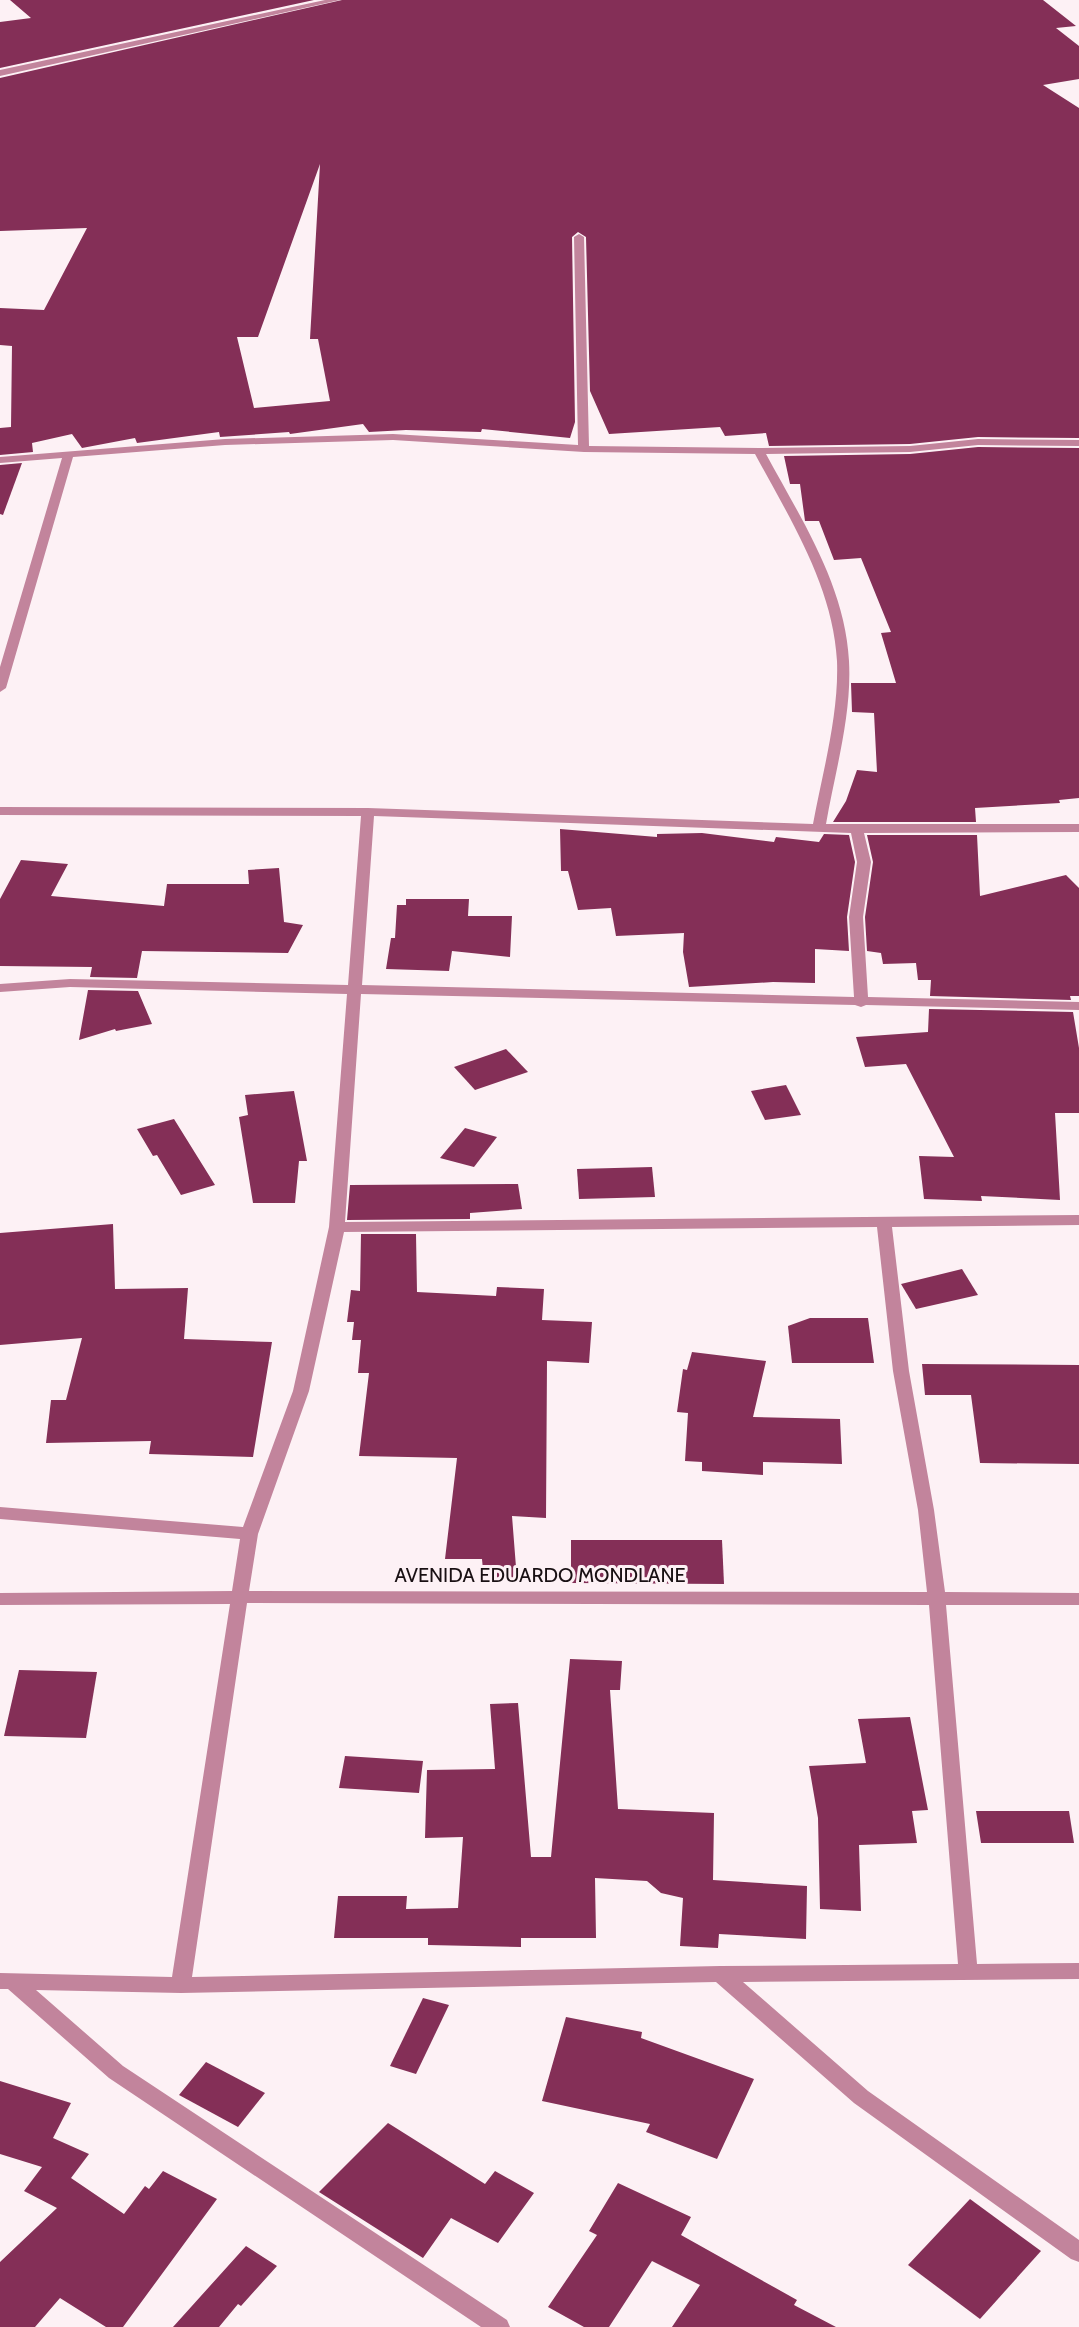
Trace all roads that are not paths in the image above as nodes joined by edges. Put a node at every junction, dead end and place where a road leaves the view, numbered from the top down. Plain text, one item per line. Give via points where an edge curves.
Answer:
1 (296, 0) edge
2 (336, 0) edge
3 (307, 7) junction
4 (0, 73) edge
5 (579, 237) dead end
6 (1079, 443) edge
7 (584, 448) junction
8 (759, 451) junction
9 (68, 455) junction
10 (0, 460) edge
11 (0, 688) edge
12 (0, 811) edge
13 (368, 812) junction
14 (819, 826) junction
15 (1079, 828) edge
16 (857, 829) junction
17 (0, 988) edge
18 (354, 989) junction
19 (861, 1003) junction
20 (1079, 1006) edge
21 (884, 1220) junction
22 (1079, 1220) edge
23 (337, 1227) junction
24 (0, 1512) edge
25 (249, 1534) junction
26 (241, 1596) junction
27 (0, 1599) edge
28 (937, 1599) junction
29 (1079, 1599) edge
30 (968, 1971) junction
31 (1079, 1971) edge
32 (720, 1974) junction
33 (7, 1981) edge
34 (181, 1985) junction
35 (1079, 2252) edge
36 (499, 2327) edge

1 - 3 street
2 - 3 street
3 - 4 street
5 - 7 street
6 - 8 street via 978,442 910,449
7 - 8 street
7 - 9 street via 393,438 225,442
8 - 14 street via 830,591 842,641 828,789
9 - 10 street
9 - 11 street
12 - 13 street
13 - 14 street
13 - 18 street
14 - 16 street
15 - 16 street
16 - 19 street via 864,862 856,917
17 - 18 street via 70,983
18 - 19 street
18 - 23 street
19 - 20 street
21 - 22 street
21 - 23 street
21 - 28 street via 901,1371 926,1510
23 - 25 street via 300,1391
24 - 25 street
25 - 26 street
26 - 27 street, AVENIDA EDUARDO MONDLANE
26 - 28 street, AVENIDA EDUARDO MONDLANE
26 - 34 street
28 - 29 street, AVENIDA EDUARDO MONDLANE
28 - 30 street
30 - 31 street
30 - 32 street
32 - 34 street
32 - 35 street via 861,2097
33 - 34 street
33 - 36 street via 116,2072

